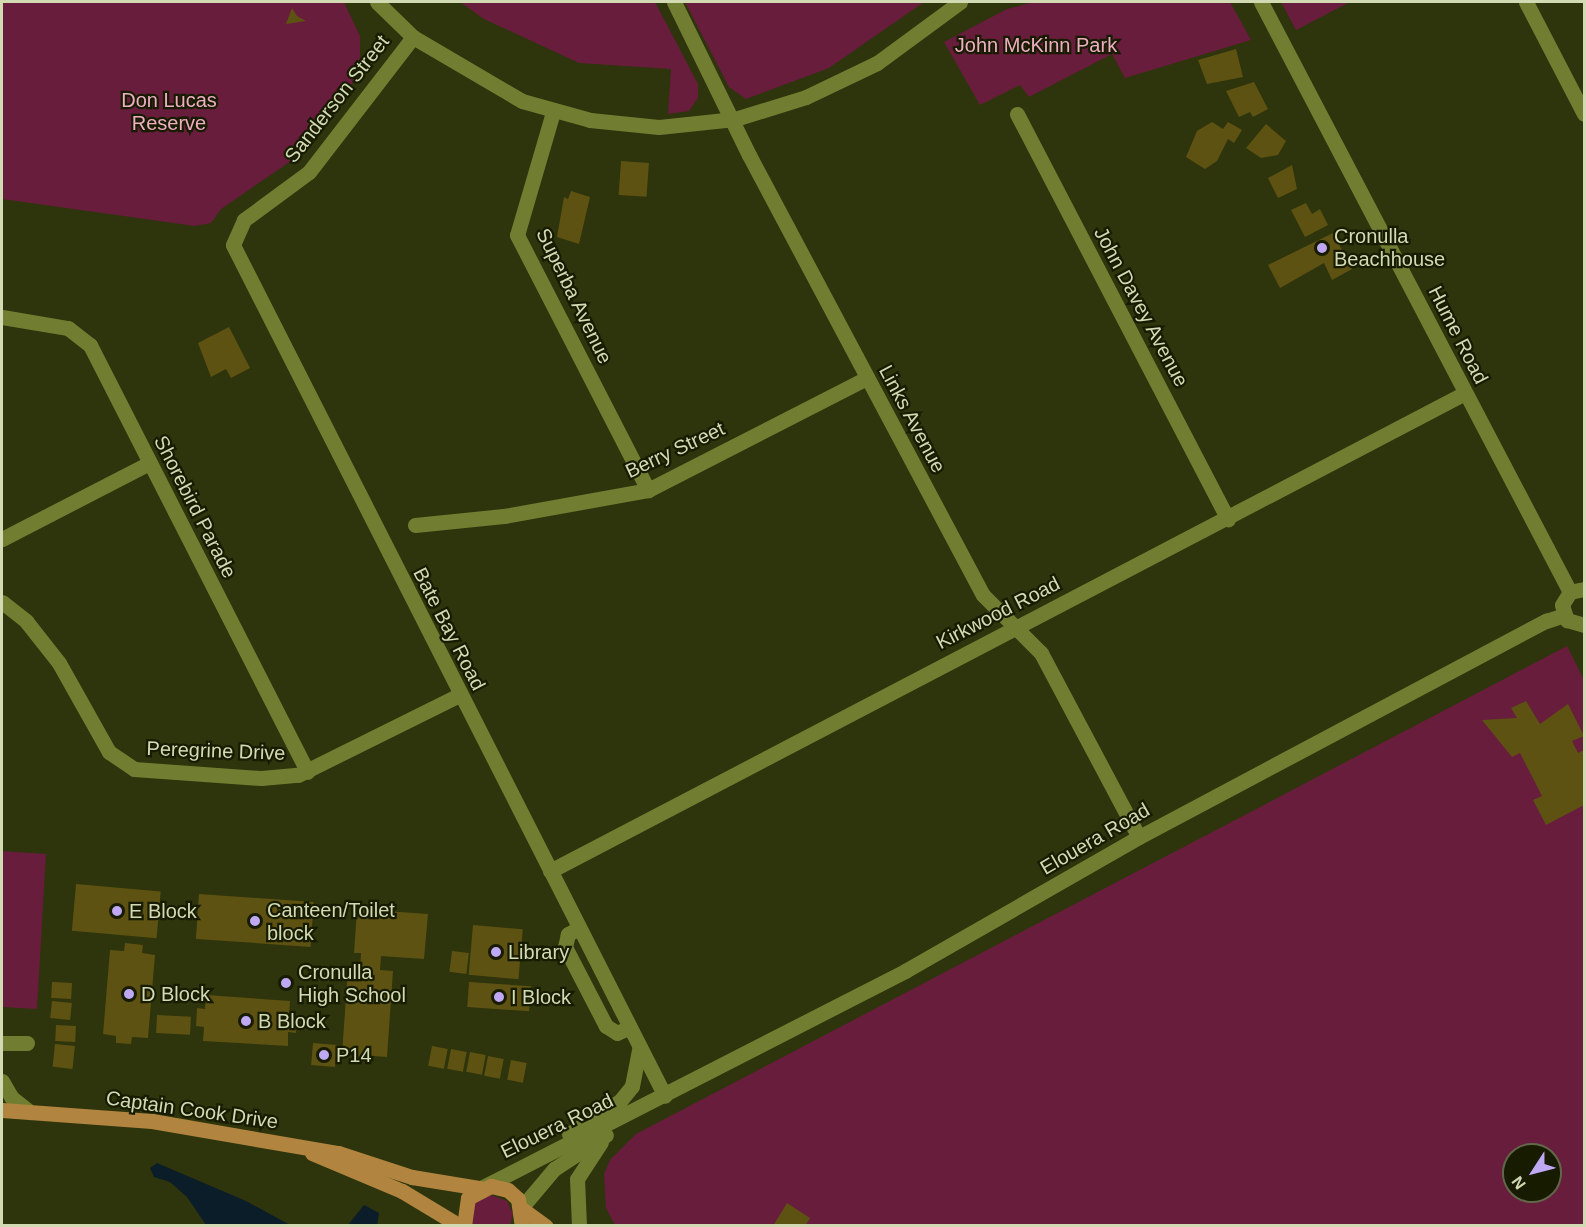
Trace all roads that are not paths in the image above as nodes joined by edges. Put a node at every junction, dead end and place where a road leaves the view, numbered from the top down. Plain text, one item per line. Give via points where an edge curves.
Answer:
1 (377, 2) edge
2 (674, 2) edge
3 (960, 2) edge
4 (1261, 2) edge
5 (1526, 2) edge
6 (413, 37) junction
7 (553, 112) junction
8 (1017, 114) dead end
9 (1584, 114) edge
10 (735, 119) junction
11 (236, 229) joint
12 (2, 317) edge
13 (867, 378) junction
14 (1465, 393) junction
15 (149, 463) junction
16 (648, 490) junction
17 (1228, 519) junction
18 (415, 525) dead end
19 (2, 539) edge
20 (1577, 591) edge
21 (2, 602) edge
22 (1564, 615) junction
23 (1584, 625) edge
24 (1015, 628) junction
25 (459, 695) junction
26 (308, 772) junction
27 (1138, 837) junction
28 (550, 871) junction
29 (579, 928) junction
30 (630, 1027) junction
31 (2, 1042) edge
32 (27, 1043) dead end
33 (639, 1046) junction
34 (2, 1081) edge
35 (665, 1096) junction
36 (650, 1105) junction
37 (2, 1110) edge
38 (30, 1112) junction
39 (612, 1132) junction
40 (304, 1148) junction
41 (537, 1156) junction
42 (482, 1188) junction
43 (522, 1208) junction
44 (462, 1226) edge
45 (522, 1226) edge
46 (545, 1226) edge
47 (579, 1226) edge

1 - 6 street
2 - 10 street, Links Avenue
3 - 10 street via 877,63 843,81
4 - 14 street, Hume Road
5 - 9 street
6 - 7 street via 485,83
6 - 11 street, Sanderson Street via 309,172
7 - 10 street via 659,127
7 - 16 street, Superba Avenue via 517,235
8 - 17 street, John Davey Avenue
10 - 13 street, Links Avenue
11 - 25 street, Bate Bay Road via 233,245 237,260
12 - 15 street, Shorebird Parade via 68,328 90,345
13 - 16 street, Berry Street
13 - 24 street, Links Avenue via 983,595
14 - 17 street, Kirkwood Road
14 - 20 street, Hume Road
15 - 19 street
15 - 26 street, Shorebird Parade
16 - 18 street, Berry Street via 504,516
17 - 24 street, Kirkwood Road
20 - 22 street via 1562,605
21 - 26 street, Peregrine Drive via 26,621 59,663 109,752 122,765 261,778
22 - 23 street via 1571,624
22 - 27 street, Elouera Road
24 - 27 street, Links Avenue via 1047,663
24 - 28 street, Kirkwood Road
25 - 26 street, Peregrine Drive
25 - 28 street, Bate Bay Road
27 - 35 street, Elouera Road via 904,971
28 - 29 street, Bate Bay Road
29 - 30 street, Bate Bay Road
29 - 30 street via 568,934 565,947 606,1026 617,1033
30 - 33 street, Bate Bay Road
31 - 32 street
33 - 35 street, Bate Bay Road
33 - 41 street via 639,1068 620,1101
34 - 38 street via 12,1098
35 - 36 street, Elouera Road
36 - 39 street, Elouera Road
36 - 41 street, Elouera Road
37 - 38 main road, Captain Cook Drive
38 - 40 main road, Captain Cook Drive via 152,1121
39 - 43 street, Elouera Road via 554,1169
39 - 47 street via 585,1162 577,1179
40 - 42 main road, Captain Cook Drive via 338,1153 427,1181
40 - 44 main road, Captain Cook Drive via 339,1168 402,1191
41 - 42 street, Elouera Road
42 - 43 main road, Captain Cook Drive via 508,1190
42 - 44 main road via 465,1203
43 - 45 main road
43 - 46 main road

